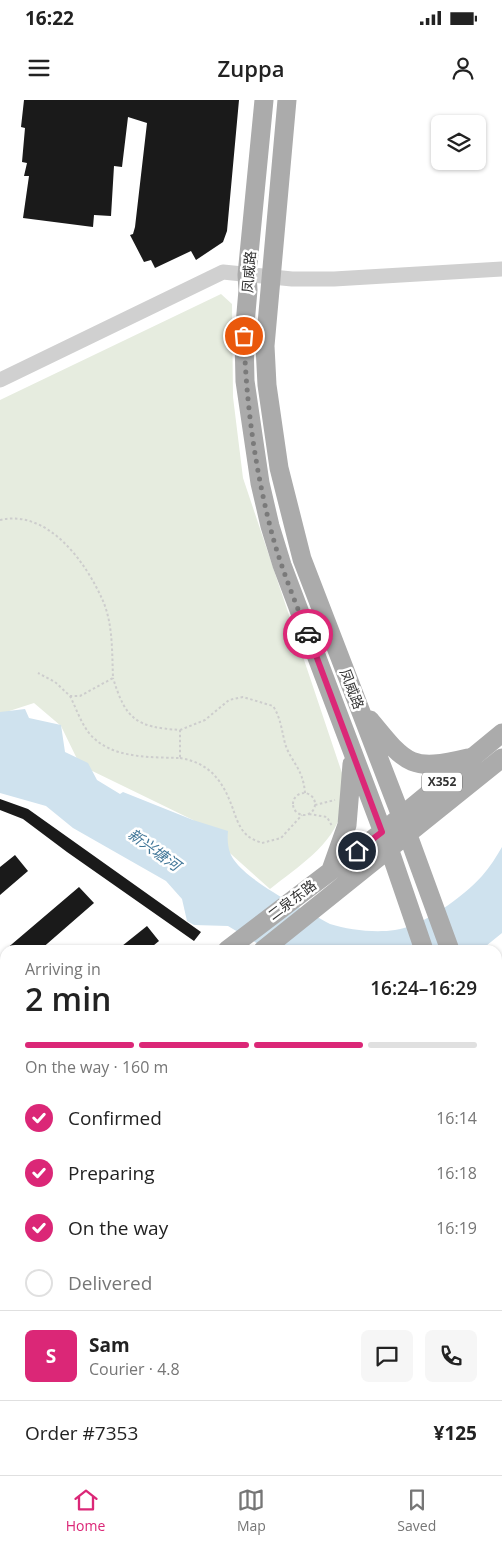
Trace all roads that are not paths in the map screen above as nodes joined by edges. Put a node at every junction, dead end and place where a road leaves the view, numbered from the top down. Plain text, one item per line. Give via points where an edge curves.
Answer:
1 (264, 100) edge
2 (287, 100) edge
3 (502, 269) edge
4 (247, 275) junction
5 (271, 277) junction
6 (0, 380) edge
7 (358, 706) junction
8 (502, 733) edge
9 (351, 749) junction
10 (474, 756) junction
11 (502, 758) edge
12 (401, 816) junction
13 (382, 832) junction
14 (408, 835) junction
15 (390, 851) junction
16 (332, 870) junction
17 (234, 945) edge
18 (269, 945) edge
19 (422, 945) edge
20 (448, 945) edge

1 - 4 main road, 凤威路
2 - 5 main road, 凤威路
3 - 5 street via 334,279
4 - 5 street
4 - 6 street via 223,272
4 - 9 main road, 凤威路 via 245,381 260,483 282,565
5 - 7 main road, 凤威路 via 265,346 279,468 302,560
7 - 10 main road via 393,748 410,762 436,765
7 - 12 main road, 凤威路
8 - 10 main road, X352
9 - 13 main road, 凤威路
9 - 16 main road via 347,825
10 - 12 main road, X352
11 - 14 main road, X352
12 - 13 main road, X352
12 - 14 main road, 凤威路
13 - 15 main road, 凤威路
13 - 16 main road, 二泉东路 / X352
14 - 15 main road, 二泉东路 / X352
14 - 20 main road, 凤威路
15 - 18 main road, 二泉东路 / X352
15 - 19 main road, 凤威路
16 - 17 main road, 二泉东路 / X352

